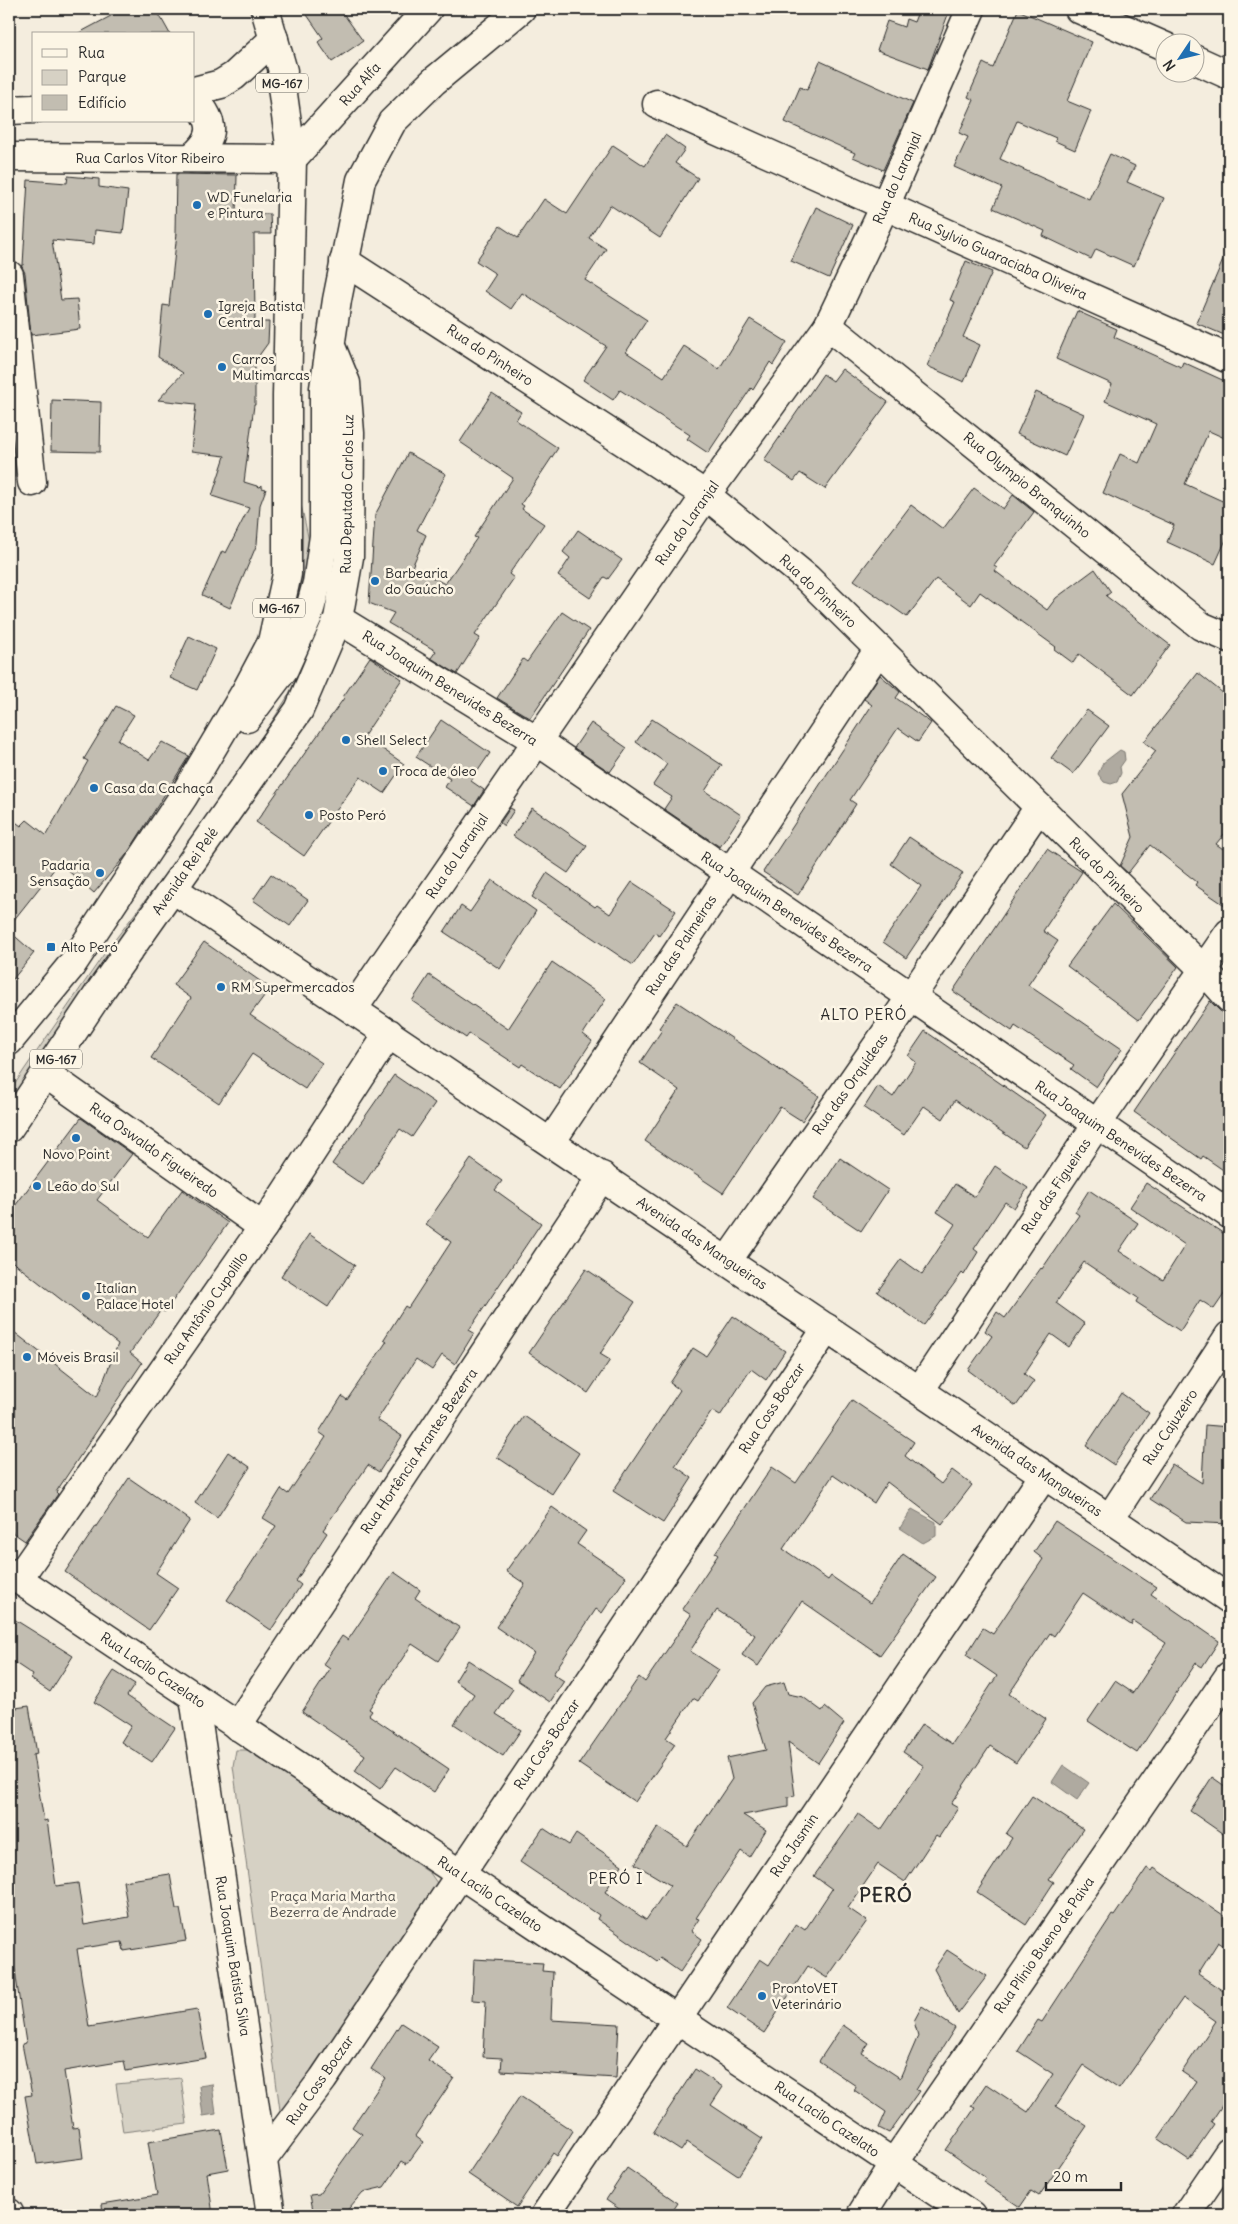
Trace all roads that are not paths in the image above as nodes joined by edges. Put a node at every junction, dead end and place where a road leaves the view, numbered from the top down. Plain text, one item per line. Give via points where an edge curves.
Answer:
1 (265, 9) edge
2 (428, 9) edge
3 (521, 9) edge
4 (971, 9) edge
5 (1079, 9) edge
6 (274, 40) junction
7 (1156, 43) edge
8 (1206, 65) edge
9 (1229, 75) edge
10 (195, 91) edge
11 (195, 99) edge
12 (657, 104) dead end
13 (32, 109) edge
14 (9, 110) edge
15 (9, 157) edge
16 (191, 158) junction
17 (292, 159) junction
18 (885, 206) junction
19 (344, 260) junction
20 (9, 275) edge
21 (828, 326) junction
22 (330, 343) junction
23 (1229, 360) edge
24 (287, 396) junction
25 (32, 482) dead end
26 (706, 495) junction
27 (324, 536) junction
28 (340, 612) junction
29 (1229, 638) edge
30 (879, 649) junction
31 (536, 741) junction
32 (184, 797) junction
33 (1039, 807) junction
34 (729, 872) junction
35 (173, 889) junction
36 (1229, 933) edge
37 (1203, 969) junction
38 (911, 997) junction
39 (1229, 998) edge
40 (353, 1009) junction
41 (389, 1033) junction
42 (9, 1041) edge
43 (46, 1074) junction
44 (1097, 1124) junction
45 (9, 1128) edge
46 (551, 1142) junction
47 (602, 1176) junction
48 (1229, 1214) edge
49 (263, 1227) junction
50 (727, 1261) junction
51 (827, 1328) junction
52 (1229, 1336) edge
53 (920, 1390) junction
54 (1044, 1474) junction
55 (1110, 1518) junction
56 (13, 1576) edge
57 (1229, 1599) edge
58 (1229, 1676) edge
59 (194, 1697) junction
60 (237, 1726) junction
61 (460, 1874) junction
62 (677, 2019) junction
63 (1229, 2152) edge
64 (263, 2159) junction
65 (894, 2163) junction
66 (271, 2215) edge
67 (545, 2215) edge
68 (861, 2215) edge
69 (971, 2215) edge
70 (1186, 2215) edge

1 - 6 street, MG-167
2 - 17 street, Rua Alfa
3 - 19 street, Rua Deputado Carlos Luz via 434,81 392,122 361,180
4 - 18 street, Rua do Laranjal
5 - 7 street
6 - 10 street via 234,76 221,84
6 - 17 street, MG-167 via 283,71 281,80
8 - 9 street
11 - 16 street via 210,121 206,146
12 - 18 street, Rua Sylvio Guaraciaba Oliveira
13 - 14 street
15 - 16 street, Rua Carlos Vítor Ribeiro
16 - 17 street, Rua Carlos Vítor Ribeiro
17 - 24 street, MG-167
18 - 21 street, Rua do Laranjal
18 - 23 street, Rua Sylvio Guaraciaba Oliveira
19 - 22 street, Rua Deputado Carlos Luz
19 - 26 street, Rua do Pinheiro
20 - 25 street
21 - 26 street, Rua do Laranjal
21 - 29 street, Rua Olympio Branquinho via 1201,626
22 - 27 street, Rua Deputado Carlos Luz via 324,388
22 - 28 street, Rua Deputado Carlos Luz via 346,383 350,433 349,557
24 - 27 street, Rua Deputado Carlos Luz via 304,473
24 - 32 street, MG-167 via 287,574 272,642
26 - 30 street, Rua do Pinheiro via 807,578
26 - 31 street, Rua do Laranjal
27 - 28 street, Rua Deputado Carlos Luz via 337,578
27 - 32 street, Rua Deputado Carlos Luz via 317,584 308,616 284,669 220,755
28 - 31 street, Rua Joaquim Benevides Bezerra
28 - 35 street, Avenida Rei Pelé / MG-167 via 299,710
30 - 33 street, Rua do Pinheiro
30 - 34 street, Rua das Palmeiras
31 - 34 street, Rua Joaquim Benevides Bezerra
31 - 40 street, Rua do Laranjal
32 - 42 street, MG-167 via 71,966
33 - 37 street, Rua do Pinheiro
33 - 38 street, Rua das Orquídeas
34 - 38 street, Rua Joaquim Benevides Bezerra
34 - 46 street, Rua das Palmeiras
35 - 40 street, Avenida das Mangueiras
35 - 43 street, Avenida Rei Pelé / MG-167
36 - 37 street, Rua das Figueiras
37 - 39 street, Rua do Pinheiro
37 - 44 street, Rua das Figueiras
38 - 44 street, Rua Joaquim Benevides Bezerra
38 - 50 street, Rua das Orquídeas
40 - 41 street, Avenida das Mangueiras
41 - 46 street, Avenida das Mangueiras
41 - 49 street, Rua Antônio Cupolillo
43 - 45 street, Avenida Rei Pelé / MG-167
43 - 49 street, Rua Oswaldo Figueiredo
44 - 48 street, Rua Joaquim Benevides Bezerra
44 - 53 street, Rua das Figueiras
46 - 47 street, Avenida das Mangueiras
47 - 50 street, Avenida das Mangueiras
47 - 60 street, Rua Hortência Arantes Bezerra
49 - 56 street, Rua Antônio Cupolillo
50 - 51 street, Avenida das Mangueiras
51 - 53 street, Avenida das Mangueiras
51 - 61 street, Rua Coss Boczar
52 - 55 street, Rua Cajuzeiro
53 - 54 street, Avenida das Mangueiras
54 - 55 street, Avenida das Mangueiras
54 - 62 street, Rua Jasmin
55 - 57 street, Avenida das Mangueiras
56 - 59 street, Rua Lacílo Cazelato
58 - 65 street, Rua Plínio Bueno de Paiva
59 - 60 street, Rua Lacílo Cazelato
59 - 64 street, Rua Joaquim Batista Silva
60 - 61 street, Rua Lacílo Cazelato
61 - 62 street, Rua Lacílo Cazelato
61 - 64 street, Rua Coss Boczar via 323,2079
62 - 65 street, Rua Lacílo Cazelato
62 - 67 street, Rua Jasmin
63 - 70 street
64 - 66 street, Rua Joaquim Batista Silva
65 - 68 street, Rua Plínio Bueno de Paiva
65 - 69 street, Rua Lacílo Cazelato

